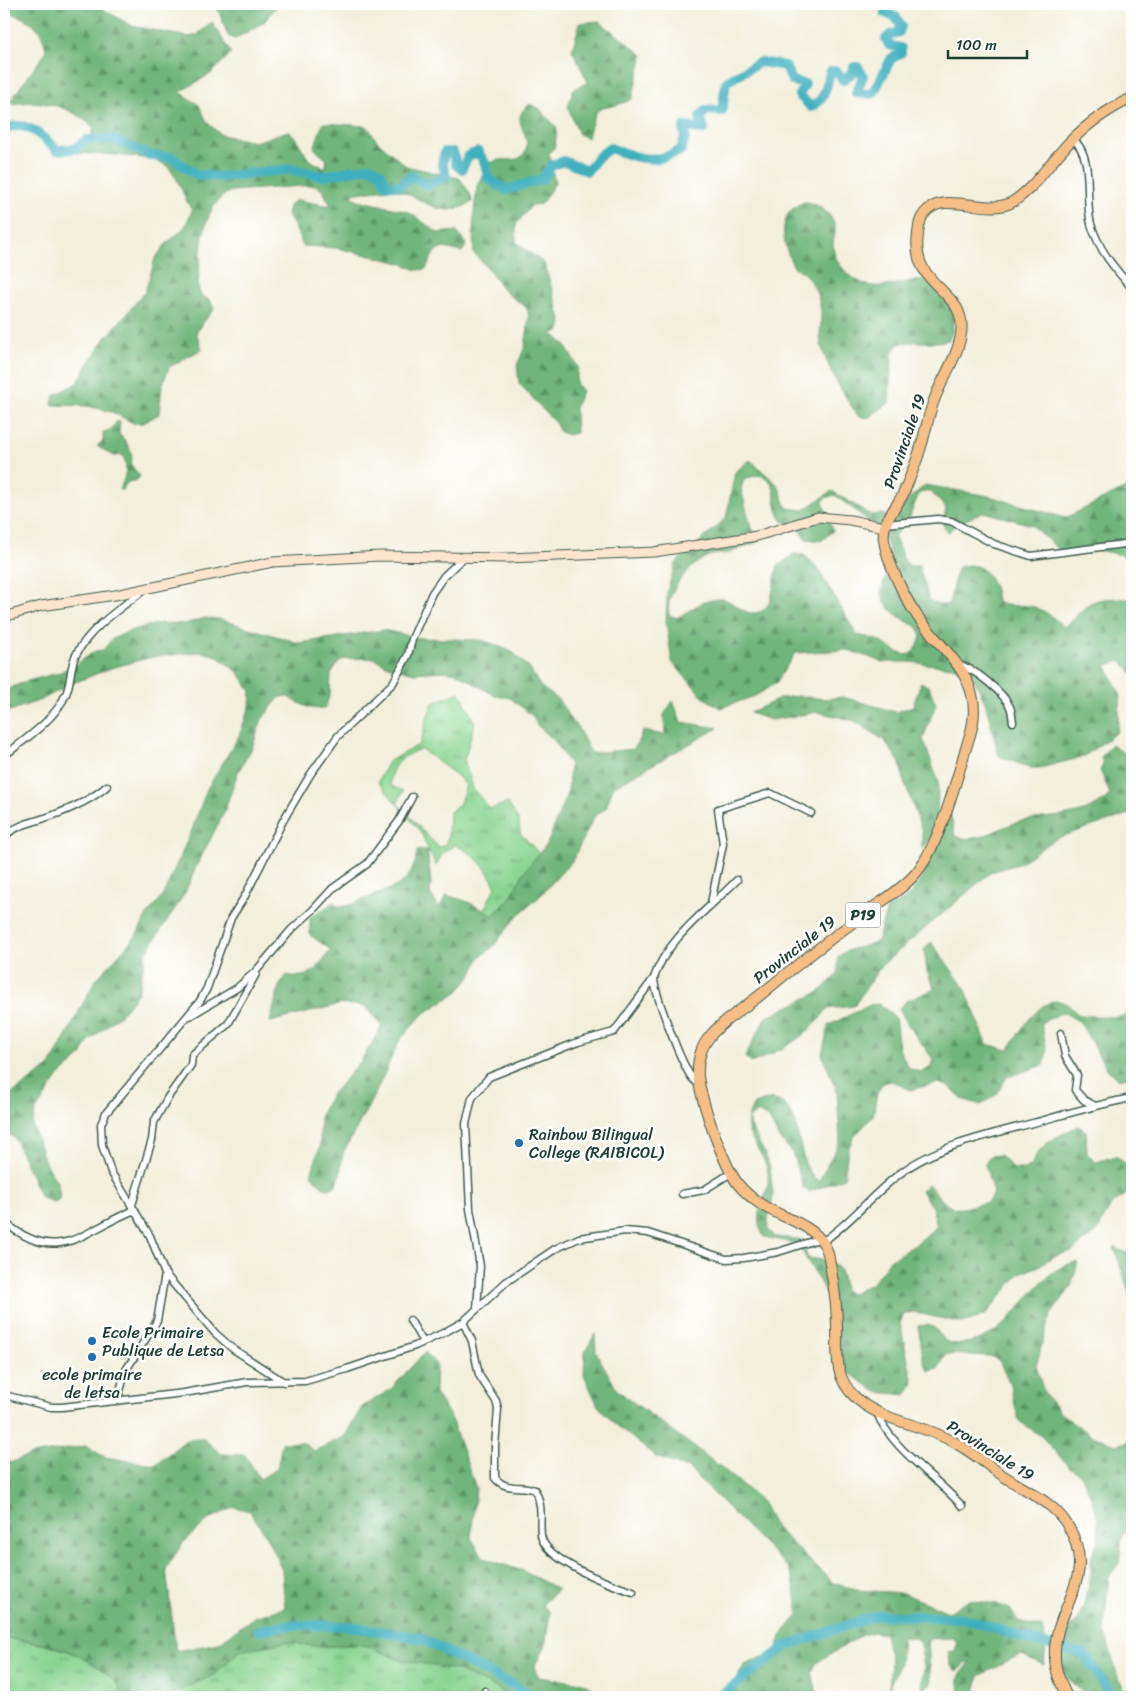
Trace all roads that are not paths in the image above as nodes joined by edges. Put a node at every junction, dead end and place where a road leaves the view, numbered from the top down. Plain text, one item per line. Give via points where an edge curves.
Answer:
1 (1132, 98) edge
2 (1073, 139) junction
3 (1132, 288) edge
4 (884, 526) junction
5 (1132, 543) edge
6 (465, 556) junction
7 (146, 588) junction
8 (4, 617) edge
9 (958, 665) junction
10 (1013, 722) dead end
11 (4, 756) edge
12 (107, 786) dead end
13 (412, 797) dead end
14 (811, 813) dead end
15 (4, 836) edge
16 (737, 880) dead end
17 (711, 903) junction
18 (256, 971) junction
19 (654, 978) junction
20 (184, 1020) junction
21 (1061, 1033) dead end
22 (700, 1082) junction
23 (1132, 1098) edge
24 (1095, 1106) junction
25 (732, 1173) junction
26 (682, 1194) dead end
27 (134, 1207) junction
28 (4, 1222) edge
29 (821, 1240) junction
30 (165, 1274) junction
31 (477, 1308) junction
32 (410, 1320) dead end
33 (463, 1322) junction
34 (423, 1342) junction
35 (284, 1382) junction
36 (4, 1395) edge
37 (117, 1401) junction
38 (877, 1411) junction
39 (962, 1506) dead end
40 (633, 1592) dead end
41 (485, 1691) dead end
42 (479, 1697) edge
43 (1066, 1697) edge

1 - 2 main road, Provinciale 19 via 1107,111
2 - 3 street via 1082,152 1092,226 1109,263
2 - 4 main road, Provinciale 19 via 1035,182 1007,205 993,207 946,202 932,206 921,218 916,241 920,265 957,306 961,337 936,395 920,450 901,498
4 - 5 street via 938,519 951,521 994,544 1031,556
4 - 6 street via 818,517 757,536 654,552 508,558
4 - 9 main road, Provinciale 19 / P19 via 885,546 912,606
6 - 7 street via 380,556 273,562
6 - 20 street via 432,592 408,655 393,683 338,736 310,775 231,918 207,988
7 - 8 street via 41,606
7 - 11 street via 90,636 77,652 66,693 59,706
9 - 10 street via 977,674 1005,698
9 - 22 main road, Provinciale 19 / P19 via 970,686 974,704 973,726 948,805 922,865 910,879 714,1031 700,1055
12 - 15 street via 87,800 52,816 25,823
13 - 18 street via 399,821 367,864 332,889
14 - 17 street via 770,793 718,809 723,844
16 - 17 street
17 - 19 street via 671,949
18 - 20 street via 237,988
18 - 27 street via 228,1024 192,1055 191,1065 154,1122
19 - 22 street via 677,1046 692,1078
19 - 31 street via 614,1032 578,1042 489,1077 472,1098 466,1124 470,1210 480,1266
20 - 27 street via 119,1096 101,1124 105,1157
21 - 24 street via 1065,1056 1077,1075 1075,1090
22 - 25 main road, Provinciale 19 / P19 via 707,1110
23 - 24 street
24 - 29 street via 968,1140 911,1165 872,1197 842,1229
25 - 26 street via 704,1190
25 - 29 main road, Provinciale 19 / P19 via 752,1198 798,1223
27 - 28 street via 69,1242 56,1245 28,1239
27 - 30 street
29 - 31 street via 778,1252 726,1259 648,1232 593,1235 555,1249 506,1282
29 - 38 main road, Provinciale 19 via 832,1275 837,1331 835,1356 841,1378 854,1397
30 - 35 street via 227,1344
30 - 37 street via 156,1321 126,1370
31 - 33 street
32 - 34 street
33 - 34 street
33 - 40 street via 472,1341 479,1375 498,1409 495,1478 507,1487 535,1490 542,1509 541,1535 544,1543 562,1560 578,1571
34 - 35 street via 317,1378
35 - 37 street via 247,1382
36 - 37 street via 50,1407
38 - 39 street via 889,1436
38 - 43 main road, Provinciale 19 via 948,1439 1041,1499 1065,1521 1075,1544 1079,1574 1054,1650 1056,1670
41 - 42 street

